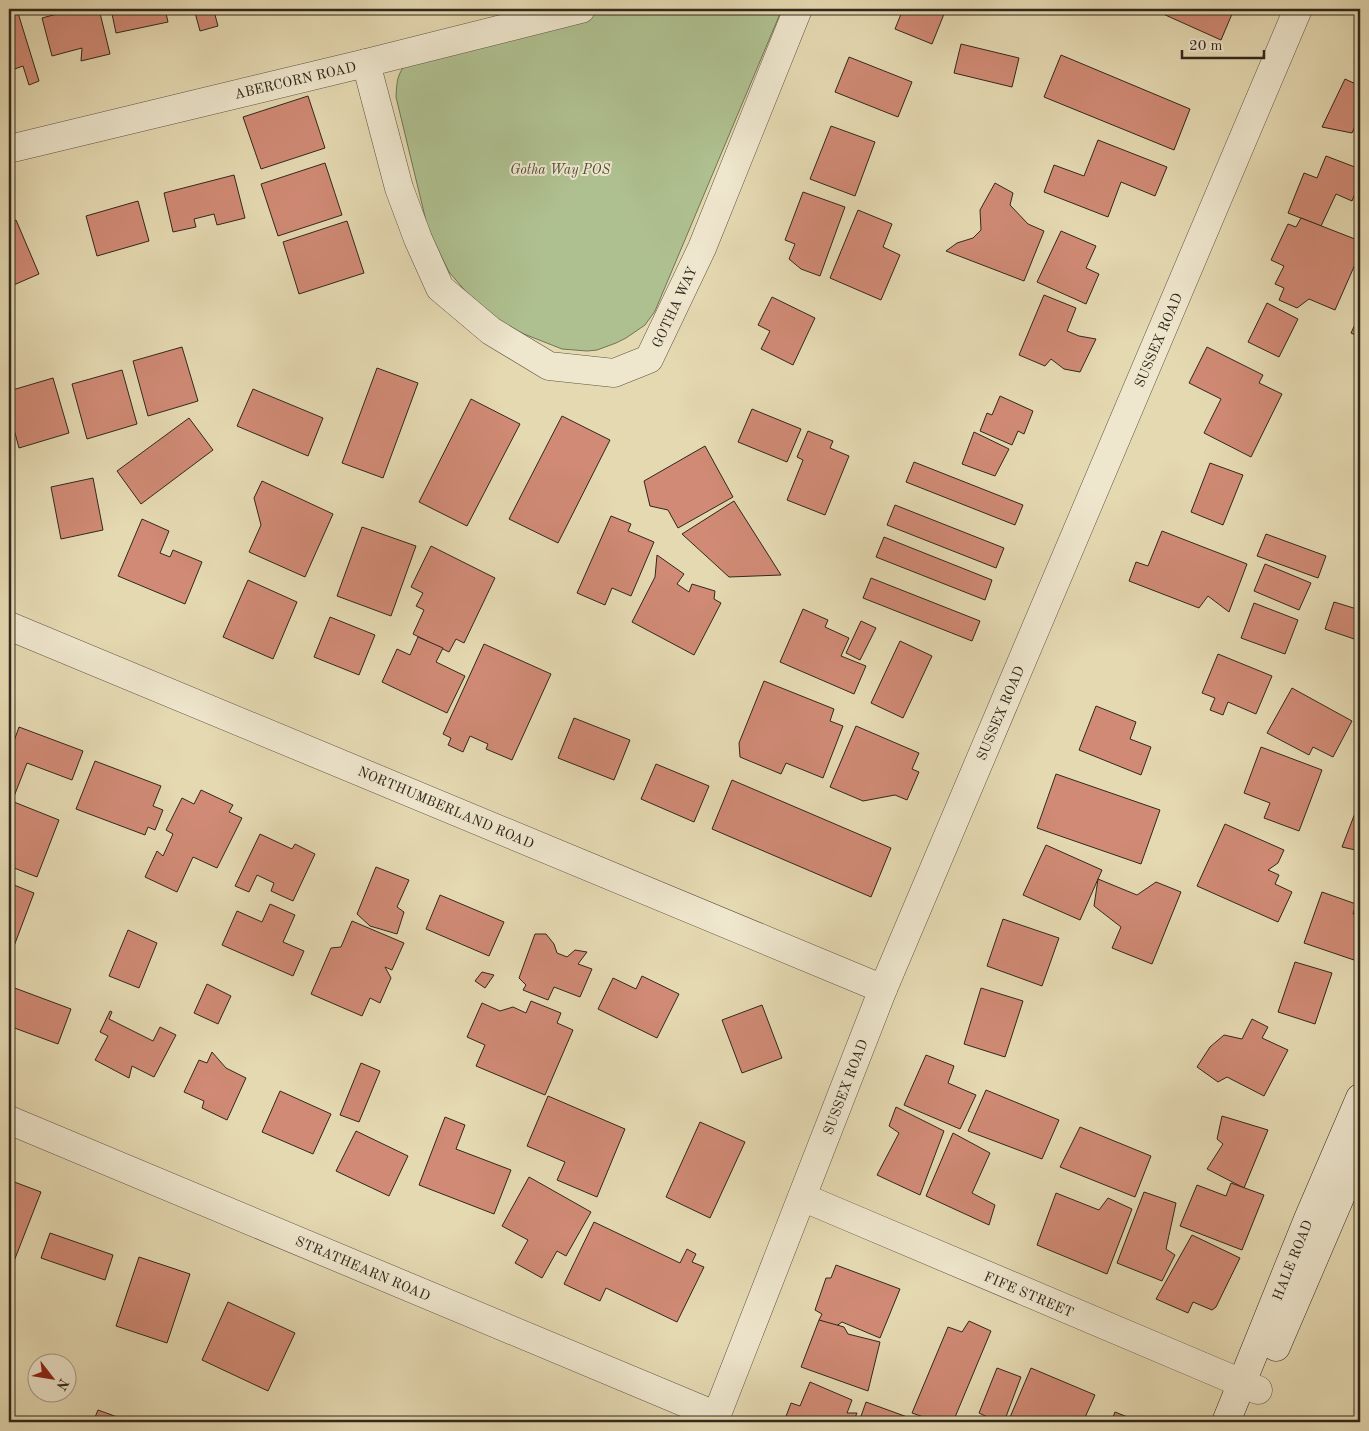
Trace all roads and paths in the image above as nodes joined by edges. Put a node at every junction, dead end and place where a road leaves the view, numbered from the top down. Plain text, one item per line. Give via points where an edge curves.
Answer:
1 (581, 9) edge
2 (798, 9) edge
3 (1298, 9) edge
4 (366, 63) junction
5 (9, 149) edge
6 (9, 626) edge
7 (883, 989) junction
8 (1360, 1098) edge
9 (9, 1120) edge
10 (1360, 1151) edge
11 (802, 1197) junction
12 (1250, 1387) junction
13 (715, 1419) edge
14 (1226, 1422) edge
15 (1244, 1422) edge

1 - 4 street, ABERCORN ROAD
2 - 4 street, GOTHA WAY via 702,248 649,359 614,373 548,366 491,331 440,288 399,188
3 - 7 street, SUSSEX ROAD
4 - 5 street, ABERCORN ROAD
6 - 7 street, NORTHUMBERLAND ROAD
7 - 11 street, SUSSEX ROAD
8 - 12 street, HALE ROAD via 1308,1219
9 - 13 street, STRATHEARN ROAD
10 - 12 street, HALE ROAD
11 - 12 street, FIFE STREET
11 - 13 street, SUSSEX ROAD
12 - 14 street, HALE ROAD
12 - 15 street, HALE ROAD

